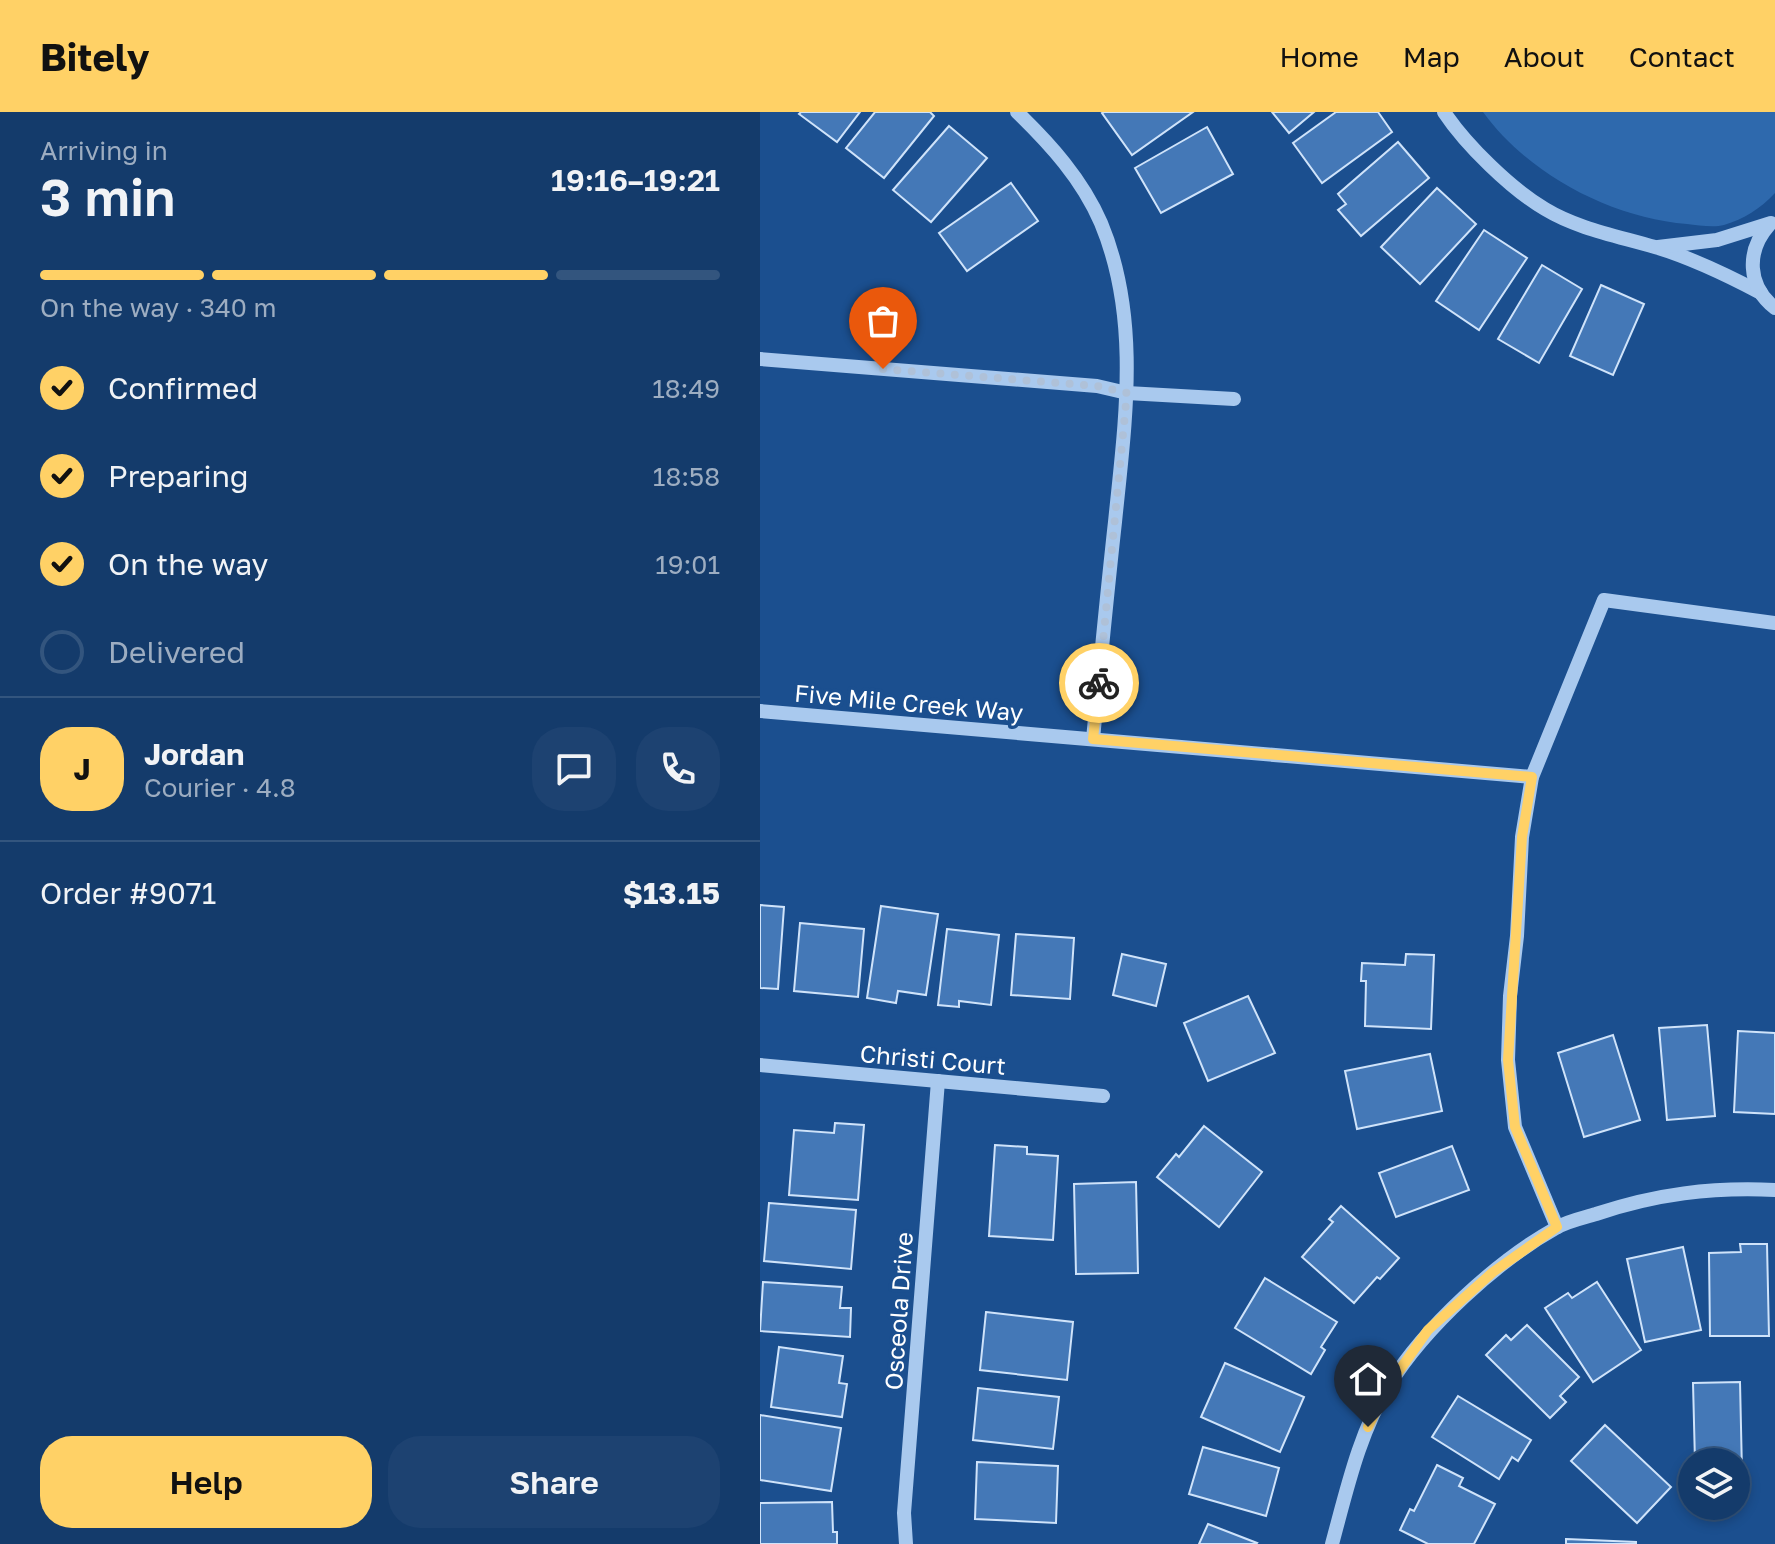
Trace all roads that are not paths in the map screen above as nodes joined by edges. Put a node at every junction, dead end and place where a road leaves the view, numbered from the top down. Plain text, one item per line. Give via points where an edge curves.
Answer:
1 (1017, 112) edge
2 (1444, 112) edge
3 (1773, 222) edge
4 (1658, 247) junction
5 (1761, 293) junction
6 (1775, 308) edge
7 (760, 359) edge
8 (1127, 393) junction
9 (1234, 399) dead end
10 (1775, 623) edge
11 (760, 711) edge
12 (1093, 739) junction
13 (1532, 777) junction
14 (760, 1065) edge
15 (938, 1081) junction
16 (1103, 1096) dead end
17 (1775, 1190) edge
18 (1557, 1227) junction
19 (906, 1544) edge
20 (1332, 1544) edge

1 - 8 street via 1073,173 1100,221 1125,315
2 - 4 street via 1493,169 1545,209 1602,233
3 - 4 street via 1717,240
3 - 5 street via 1752,258
4 - 5 street
5 - 6 street
7 - 8 street via 1097,386
8 - 9 street
8 - 12 street
10 - 13 street via 1604,600
11 - 12 street, Five Mile Creek Way
12 - 13 street, Five Mile Creek Way
13 - 18 street via 1522,837 1508,1060 1515,1127
14 - 15 street, Christi Court
15 - 16 street, Christi Court
15 - 19 street, Osceola Drive via 904,1513
17 - 18 street via 1670,1194
18 - 20 street via 1493,1272 1428,1330 1389,1385 1358,1448

